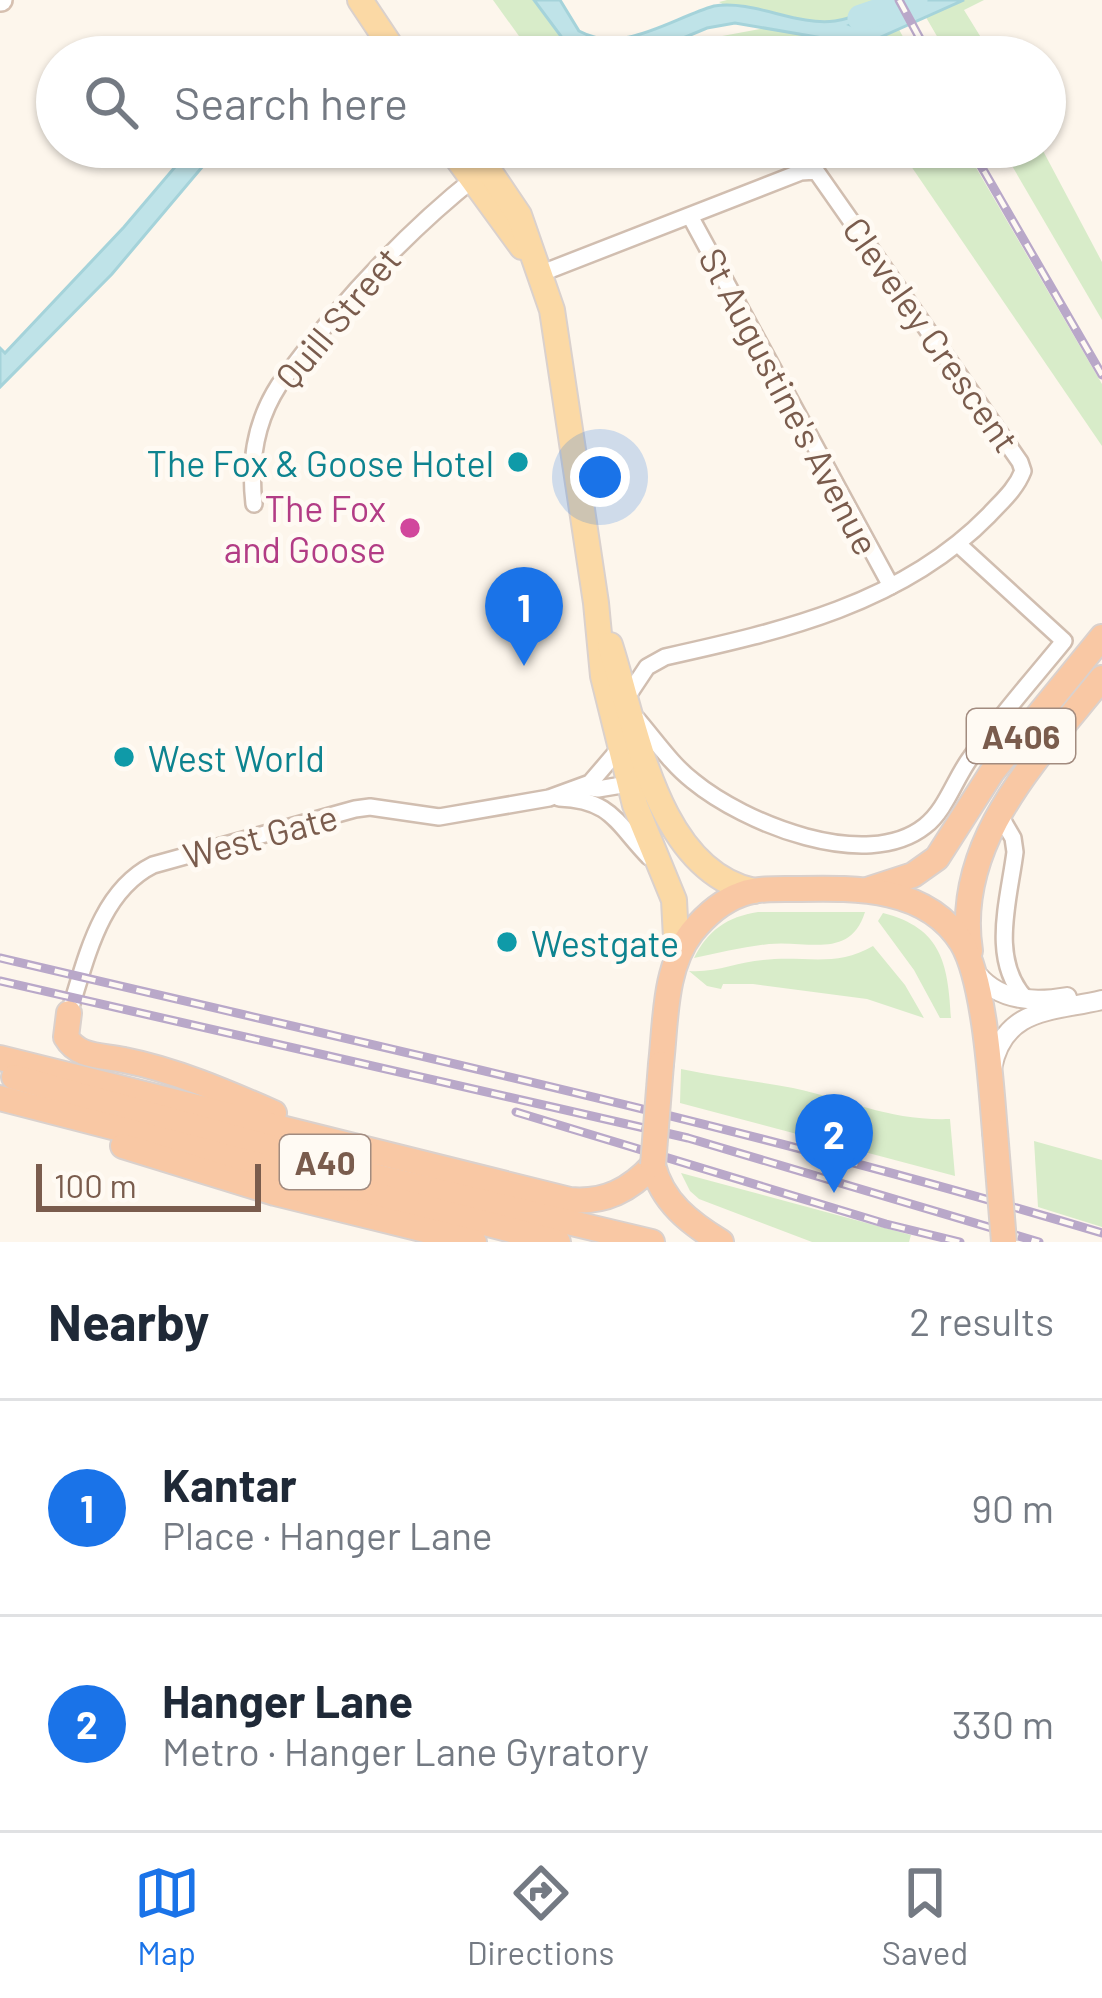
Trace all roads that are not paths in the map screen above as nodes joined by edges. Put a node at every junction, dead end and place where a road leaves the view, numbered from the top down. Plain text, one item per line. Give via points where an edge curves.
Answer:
1 (360, 0) edge
2 (384, 36) edge
3 (475, 168) edge
4 (480, 168) edge
5 (690, 216) junction
6 (542, 273) junction
7 (254, 504) dead end
8 (958, 544) junction
9 (891, 586) junction
10 (596, 603) junction
11 (1102, 637) edge
12 (1102, 678) edge
13 (629, 705) junction
14 (620, 748) junction
15 (640, 782) junction
16 (584, 787) junction
17 (549, 798) junction
18 (999, 814) junction
19 (659, 868) junction
20 (868, 889) junction
21 (754, 891) junction
22 (676, 957) junction
23 (972, 966) junction
24 (1102, 996) edge
25 (1026, 999) junction
26 (69, 1013) joint
27 (0, 1058) edge
28 (0, 1073) edge
29 (990, 1085) junction
30 (0, 1101) edge
31 (344, 1144) junction
32 (653, 1165) junction
33 (474, 1242) edge
34 (558, 1242) edge
35 (652, 1242) edge
36 (721, 1242) edge
37 (1004, 1242) edge

1 - 2 main road
3 - 7 street, Quill Street via 373,269 279,385 256,434
4 - 6 main road via 519,215
5 - 6 street, Cleveley Crescent
5 - 8 street, Cleveley Crescent via 801,172 822,175 1020,462 1015,487
5 - 9 street, St Augustine's Avenue
6 - 10 main road
8 - 9 street, Cleveley Crescent
8 - 13 street via 1064,641 969,758 925,827 899,840 833,844 704,789
9 - 13 street, Cleveley Crescent via 808,623 665,657 646,667
10 - 13 main road
10 - 14 main road
11 - 20 highway, A406 via 992,772 932,862
12 - 18 highway, A406
13 - 15 main road
14 - 15 main road
14 - 16 street, West Gate
15 - 16 street, West Gate
15 - 19 main road
15 - 21 main road via 686,845 718,875
16 - 17 street, West Gate
17 - 19 street, West Gate via 611,811
17 - 26 street, West Gate via 439,817 356,809 190,852 131,878 110,906
18 - 23 highway, A406 via 970,891
18 - 25 street via 1015,853 1004,954
19 - 22 main road via 674,900
20 - 21 highway, A406
20 - 23 highway, A406 via 934,914
21 - 22 highway, A406 via 713,911
22 - 32 highway, bridge
23 - 25 street via 991,990
23 - 29 highway, A406
24 - 25 street
24 - 29 street via 1012,1025
26 - 31 highway via 66,1037 82,1053 219,1089
27 - 31 highway, A40
28 - 35 highway, A40
29 - 37 highway, A406, bridge
30 - 33 highway, A40 via 288,1197
30 - 34 highway, A40
31 - 32 highway, A40 via 576,1201 619,1193
32 - 36 highway via 677,1210

